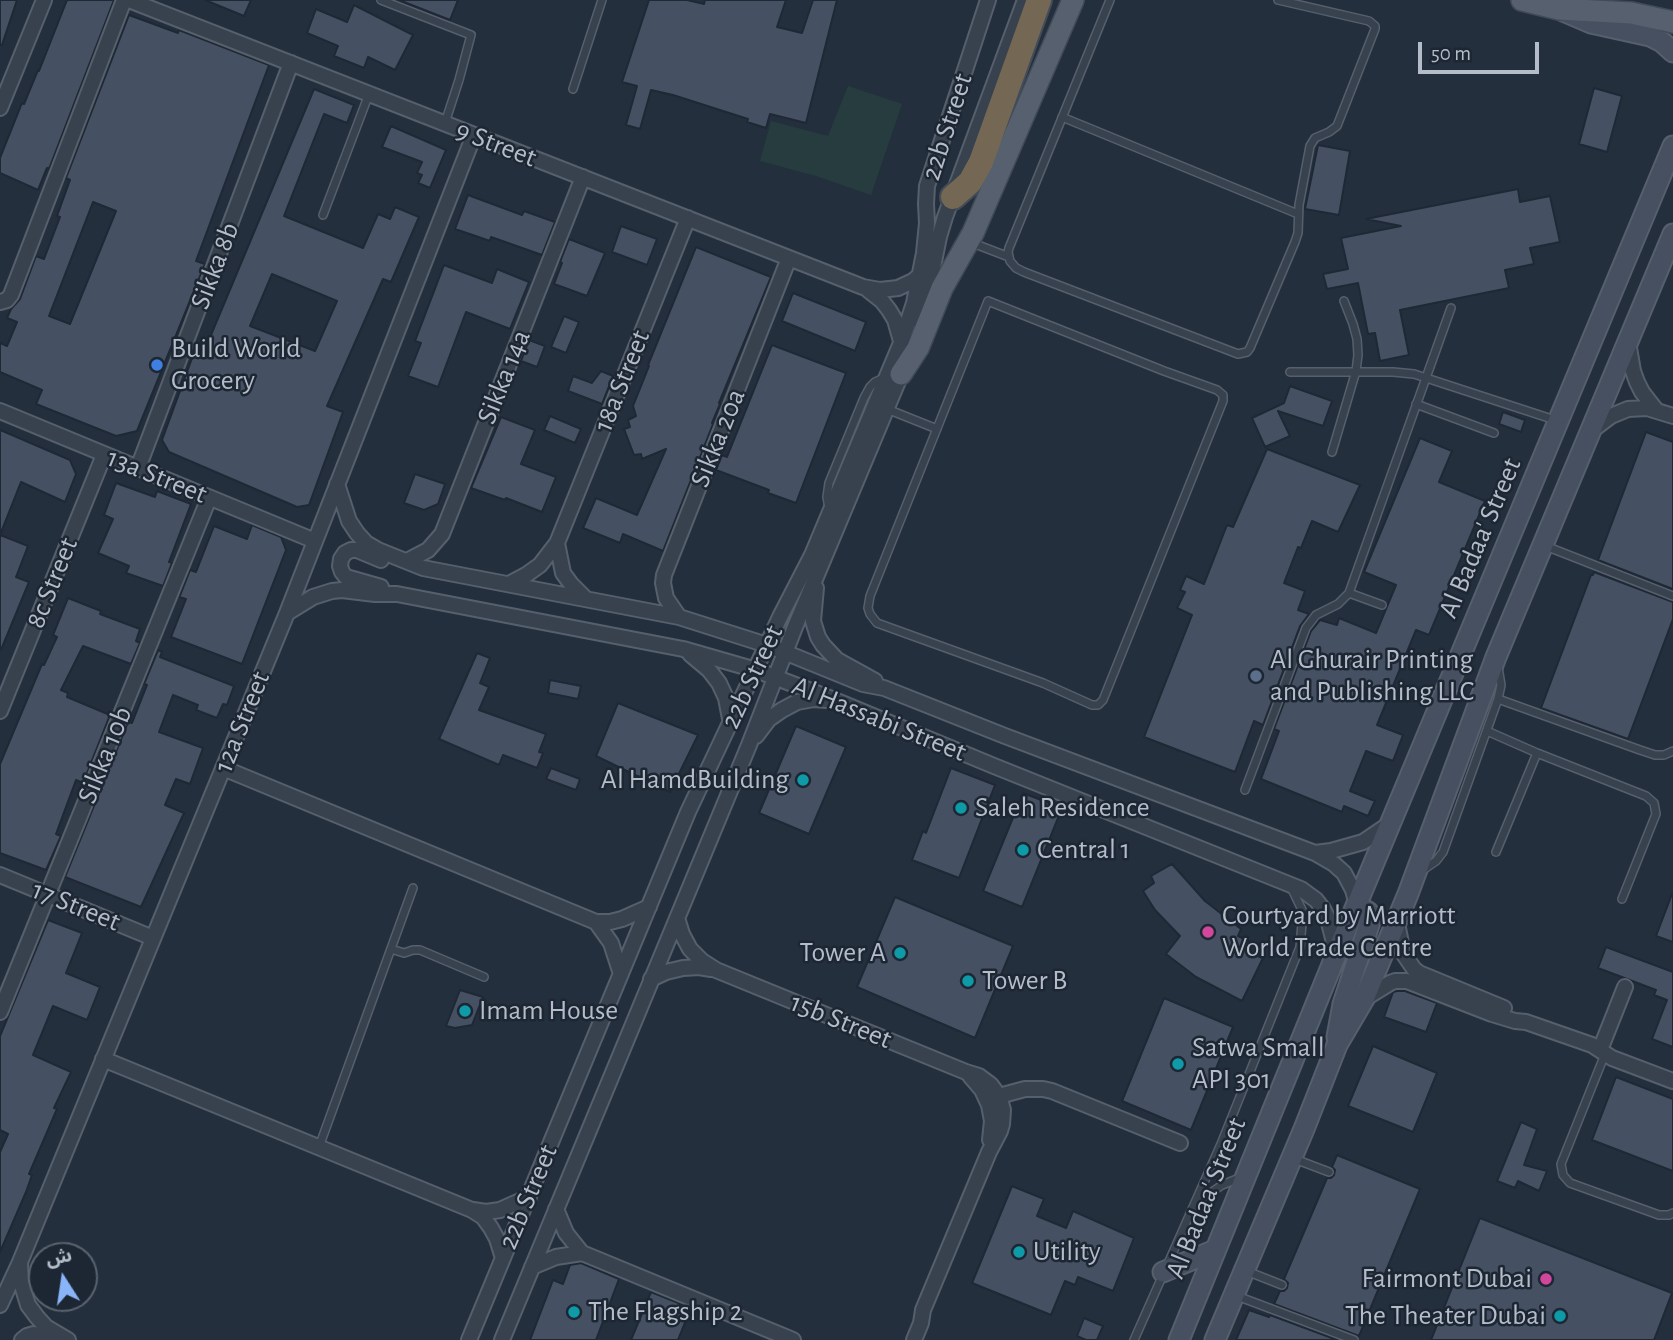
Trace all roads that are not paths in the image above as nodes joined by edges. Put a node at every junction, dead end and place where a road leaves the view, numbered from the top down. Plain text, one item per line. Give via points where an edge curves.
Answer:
1 (44, 0) edge
2 (126, 0) edge
3 (381, 0) edge
4 (602, 0) edge
5 (988, 0) edge
6 (1025, 0) edge
7 (1039, 0) edge
8 (1073, 0) edge
9 (1110, 0) edge
10 (1278, 0) edge
11 (1522, 0) edge
12 (1559, 9) junction
13 (1673, 22) edge
14 (1673, 52) edge
15 (291, 63) junction
16 (573, 89) dead end
17 (369, 94) junction
18 (0, 108) edge
19 (1062, 117) junction
20 (445, 124) junction
21 (474, 135) junction
22 (1673, 146) edge
23 (583, 177) junction
24 (953, 197) junction
25 (1298, 214) junction
26 (323, 215) dead end
27 (688, 218) junction
28 (1673, 234) edge
29 (969, 242) junction
30 (1009, 257) junction
31 (789, 258) junction
32 (920, 275) junction
33 (863, 287) junction
34 (1344, 301) dead end
35 (0, 302) edge
36 (1451, 309) dead end
37 (901, 342) junction
38 (1628, 342) junction
39 (1356, 371) junction
40 (1290, 372) dead end
41 (894, 375) junction
42 (1426, 377) junction
43 (1416, 404) junction
44 (887, 409) junction
45 (1656, 410) junction
46 (0, 411) edge
47 (1673, 416) edge
48 (1559, 421) junction
49 (937, 429) junction
50 (1590, 432) junction
51 (1494, 433) dead end
52 (1332, 452) dead end
53 (104, 455) junction
54 (138, 468) junction
55 (337, 484) junction
56 (209, 498) junction
57 (315, 541) junction
58 (557, 543) junction
59 (1543, 545) junction
60 (407, 561) junction
61 (424, 568) junction
62 (818, 571) junction
63 (509, 584) junction
64 (1349, 593) junction
65 (397, 594) junction
66 (1673, 596) edge
67 (587, 600) junction
68 (1382, 605) dead end
69 (287, 613) junction
70 (679, 617) junction
71 (767, 645) junction
72 (683, 649) junction
73 (785, 652) junction
74 (1496, 657) junction
75 (756, 670) junction
76 (775, 677) junction
77 (884, 688) junction
78 (1498, 699) junction
79 (837, 701) junction
80 (0, 712) edge
81 (731, 723) junction
82 (1487, 731) junction
83 (749, 745) junction
84 (1673, 751) edge
85 (1537, 753) junction
86 (223, 768) junction
87 (1245, 790) dead end
88 (1392, 823) junction
89 (1496, 852) dead end
90 (1315, 853) junction
91 (1416, 874) junction
92 (0, 875) edge
93 (1289, 883) junction
94 (413, 888) dead end
95 (48, 894) junction
96 (1622, 899) dead end
97 (1357, 905) junction
98 (649, 907) junction
99 (677, 919) junction
100 (1396, 921) junction
101 (596, 922) junction
102 (153, 938) junction
103 (391, 949) junction
104 (1337, 954) junction
105 (716, 970) junction
106 (621, 974) junction
107 (484, 977) dead end
108 (651, 979) junction
109 (1625, 987) dead end
110 (1364, 999) junction
111 (0, 1012) edge
112 (1526, 1022) junction
113 (1337, 1045) junction
114 (1602, 1052) junction
115 (103, 1059) junction
116 (966, 1072) junction
117 (1673, 1081) edge
118 (999, 1096) junction
119 (1180, 1143) dead end
120 (319, 1147) junction
121 (989, 1152) junction
122 (1292, 1157) junction
123 (1329, 1172) dead end
124 (1245, 1175) junction
125 (529, 1197) junction
126 (1192, 1207) junction
127 (556, 1209) junction
128 (472, 1210) junction
129 (1673, 1213) edge
130 (1215, 1250) junction
131 (582, 1253) junction
132 (503, 1258) junction
133 (20, 1262) junction
134 (532, 1267) junction
135 (1244, 1270) junction
136 (1163, 1272) junction
137 (1282, 1285) dead end
138 (1233, 1295) junction
139 (0, 1305) edge
140 (923, 1310) junction
141 (22, 1340) edge
142 (49, 1340) edge
143 (68, 1340) edge
144 (469, 1340) edge
145 (502, 1340) edge
146 (793, 1340) edge
147 (903, 1340) edge
148 (914, 1340) edge
149 (1134, 1340) edge
150 (1179, 1340) edge
151 (1214, 1340) edge
152 (1354, 1340) edge

1 - 18 street
2 - 15 street, 9 Street
2 - 35 street via 11,295
3 - 20 lane via 471,35
4 - 16 lane
5 - 32 street, 22b Street via 928,186
6 - 24 street, 22b Street
7 - 24 highway via 981,162 970,182
8 - 29 main road
9 - 19 lane
10 - 25 lane via 1369,21 1376,29 1337,126 1312,142
11 - 12 main road
12 - 13 main road via 1631,13
12 - 14 main road via 1591,23 1650,36
15 - 17 street, 9 Street
15 - 54 street, Sikka 8b
17 - 20 street, 9 Street
17 - 26 lane
19 - 25 lane
19 - 30 lane
20 - 21 street, 9 Street
21 - 23 street, 9 Street
21 - 55 street, 12a Street
22 - 48 main road, Al Badaa' Street
23 - 27 street, 9 Street
23 - 60 street, Sikka 14a via 442,534 428,550
24 - 41 street, 22b Street via 926,300
25 - 30 lane via 1295,242 1250,348 1238,354 1024,272
27 - 31 street, 9 Street
27 - 58 street, 18a Street
28 - 38 main road
29 - 30 lane
29 - 41 main road via 942,288 918,348
31 - 33 street, 9 Street
31 - 70 street, Sikka 20a via 664,575 666,598
32 - 33 street, 9 Street via 898,288
32 - 37 street, 22b Street
33 - 37 street, 9 Street via 889,310
34 - 39 lane via 1357,339
36 - 42 lane
37 - 41 street, 22b Street
38 - 45 street via 1637,382
38 - 50 main road
39 - 40 lane
39 - 42 lane
39 - 52 lane
41 - 44 street, 22b Street
41 - 71 street, 22b Street
42 - 43 lane
42 - 48 lane
43 - 51 lane
43 - 64 lane
44 - 49 lane
44 - 62 street, 22b Street
45 - 47 street
45 - 50 street via 1628,409
46 - 53 street, 13a Street
48 - 88 main road, Al Badaa' Street
49 - 49 lane via 870,597 870,614 877,623 1098,705 1223,395 988,301
50 - 59 main road
53 - 54 street, 13a Street
53 - 80 street, 8c Street
54 - 56 street, 13a Street
55 - 57 street, 12a Street
55 - 60 street, Al Hassabi Street via 357,533 378,550
56 - 57 street, 13a Street
56 - 95 street, Sikka 10b
57 - 69 street, 12a Street
58 - 63 street, 18a Street via 534,571
58 - 67 street via 566,579
59 - 66 lane
59 - 74 main road
60 - 61 street, Al Hassabi Street
61 - 63 street, Al Hassabi Street
61 - 65 street via 391,565 357,550 345,553 340,566 346,577
62 - 73 street, 22b Street
62 - 77 street via 813,621 818,637 836,660
63 - 67 street, Al Hassabi Street
64 - 68 lane
64 - 87 lane via 1316,615 1306,628
65 - 69 street, Al Hassabi Street via 332,591
65 - 72 street, Al Hassabi Street
67 - 70 street, Al Hassabi Street
69 - 86 street, 12a Street
70 - 71 street, Al Hassabi Street
71 - 73 street, Al Hassabi Street
71 - 75 street, 22b Street
72 - 75 street, Al Hassabi Street
72 - 81 street via 719,683
73 - 76 street, 22b Street
73 - 77 street, Al Hassabi Street
74 - 78 lane
74 - 91 main road
75 - 76 street, Al Hassabi Street
75 - 81 street, 22b Street
76 - 79 street, Al Hassabi Street
76 - 83 street, 22b Street
77 - 90 street, Al Hassabi Street
78 - 82 lane
78 - 84 lane via 1640,751 1655,755
79 - 83 street via 797,702 769,719
79 - 93 street, Al Hassabi Street
81 - 98 street, 22b Street
82 - 85 lane
82 - 91 lane via 1443,852
83 - 99 street, 22b Street
85 - 89 lane
85 - 96 lane via 1654,803 1656,814
86 - 101 street
86 - 102 street, 12a Street
88 - 90 street via 1363,842
88 - 97 main road, Al Badaa' Street
90 - 97 street, Al Hassabi Street via 1344,873
91 - 100 main road
92 - 95 street, 17 Street
93 - 104 street, Al Hassabi Street via 1323,909
93 - 126 lane via 1303,912 1300,947
94 - 103 lane
95 - 102 street, 17 Street
95 - 111 street, Sikka 10b
97 - 104 main road, Al Badaa' Street
97 - 113 main road via 1368,912 1370,922 1343,1004
98 - 101 street via 622,919
98 - 106 street, 22b Street
99 - 105 street, 15b Street via 690,949
99 - 108 street, 22b Street
100 - 110 main road
100 - 112 street via 1404,953 1419,973
101 - 106 street via 611,943
102 - 115 street, 12a Street
103 - 107 lane via 404,953 419,950
103 - 120 lane
104 - 124 main road, Al Badaa' Street
105 - 108 street, 15b Street via 683,968
105 - 116 street, 15b Street
106 - 125 street, 22b Street
108 - 127 street, 22b Street
109 - 114 street
110 - 112 street via 1390,983 1407,981 1492,1014
110 - 113 main road
112 - 114 street
113 - 122 main road
114 - 117 street
114 - 129 lane via 1561,1164 1563,1175 1570,1183 1659,1215
115 - 120 street
115 - 133 street, 12a Street
116 - 118 street, 15b Street via 985,1080
116 - 121 street via 989,1105
118 - 119 street via 1025,1089 1052,1091
118 - 121 street via 1003,1124
120 - 128 street
121 - 140 street
122 - 123 lane
122 - 135 main road
124 - 126 lane
124 - 130 main road, Al Badaa' Street
125 - 128 street via 500,1210
125 - 132 street, 22b Street
126 - 136 lane
127 - 131 street via 566,1233
127 - 134 street, 22b Street
128 - 132 street via 491,1227
130 - 136 main road
130 - 150 main road, Al Badaa' Street
131 - 134 street
131 - 146 street
132 - 144 street, 22b Street
133 - 139 street, 12a Street
133 - 143 street via 29,1305 46,1326
134 - 145 street, 22b Street
135 - 137 lane
135 - 138 main road
136 - 149 lane
138 - 151 main road
138 - 152 lane
140 - 147 street
140 - 148 street
141 - 142 street via 34,1334

